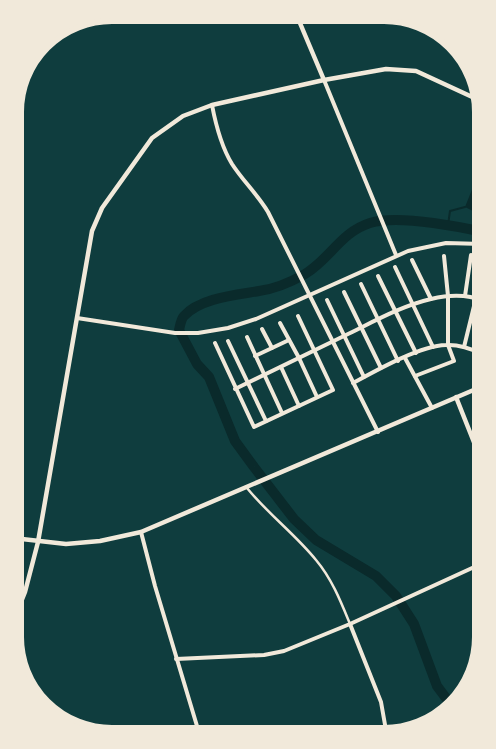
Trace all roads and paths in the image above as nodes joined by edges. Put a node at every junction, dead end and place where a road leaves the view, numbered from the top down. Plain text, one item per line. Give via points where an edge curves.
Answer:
1 (299, 21) edge
2 (324, 80) junction
3 (474, 98) edge
4 (212, 105) junction
5 (475, 243) edge
6 (472, 255) dead end
7 (396, 256) junction
8 (444, 256) dead end
9 (412, 260) dead end
10 (395, 268) dead end
11 (378, 276) dead end
12 (361, 284) dead end
13 (344, 292) dead end
14 (308, 295) junction
15 (448, 296) junction
16 (465, 296) junction
17 (431, 299) junction
18 (475, 299) edge
19 (327, 300) dead end
20 (413, 304) junction
21 (396, 312) junction
22 (475, 315) edge
23 (298, 316) dead end
24 (77, 318) junction
25 (378, 320) junction
26 (280, 323) dead end
27 (361, 328) junction
28 (262, 329) dead end
29 (344, 336) junction
30 (247, 337) dead end
31 (289, 340) junction
32 (228, 341) dead end
33 (332, 342) junction
34 (215, 343) dead end
35 (448, 345) junction
36 (433, 347) junction
37 (464, 347) junction
38 (272, 348) junction
39 (314, 351) junction
40 (475, 351) edge
41 (416, 353) junction
42 (256, 356) junction
43 (299, 358) junction
44 (405, 358) junction
45 (398, 361) junction
46 (282, 366) junction
47 (381, 368) junction
48 (265, 375) junction
49 (415, 376) junction
50 (364, 377) junction
51 (249, 382) junction
52 (353, 383) junction
53 (236, 389) junction
54 (475, 389) edge
55 (317, 397) junction
56 (456, 397) junction
57 (298, 406) junction
58 (432, 408) junction
59 (282, 413) junction
60 (266, 421) junction
61 (378, 432) junction
62 (475, 445) edge
63 (246, 486) junction
64 (141, 532) junction
65 (21, 539) edge
66 (38, 542) junction
67 (475, 567) edge
68 (21, 603) edge
69 (350, 624) junction
70 (176, 659) junction
71 (198, 728) edge
72 (386, 728) edge

1 - 2 street
2 - 3 street via 386,69 416,71
2 - 4 street
2 - 7 street
4 - 14 street via 226,154 261,201
4 - 24 street via 183,116 152,138 102,208 92,231
5 - 7 street via 433,244
6 - 16 street
7 - 14 street
8 - 15 street
9 - 17 street
10 - 20 street
11 - 21 street
12 - 25 street
13 - 27 street
14 - 24 street via 243,324 214,331 175,333
14 - 33 street
15 - 16 street
15 - 17 street
15 - 35 street
16 - 18 street
17 - 20 street
19 - 29 street
20 - 21 street
20 - 36 street
21 - 25 street
21 - 41 street
22 - 37 street
23 - 39 street
24 - 66 street
25 - 27 street
25 - 45 street
26 - 31 street
27 - 29 street
27 - 47 street
28 - 38 street
29 - 33 street
29 - 50 street
30 - 42 street
31 - 38 street
31 - 43 street
32 - 51 street
33 - 39 street
33 - 52 street
34 - 53 street
35 - 36 street
35 - 37 street
35 - 49 street via 454,361
36 - 41 street
37 - 40 street
38 - 42 street
39 - 43 street
39 - 55 street via 333,390
41 - 44 street
42 - 48 street
43 - 46 street
43 - 55 street
44 - 45 street
44 - 49 street
45 - 47 street
46 - 48 street
46 - 57 street
47 - 50 street
48 - 51 street
48 - 59 street
49 - 58 street
50 - 52 street
51 - 53 street
51 - 60 street
52 - 61 street
53 - 60 street via 254,427
54 - 56 street
55 - 57 street
56 - 58 street
56 - 62 street
57 - 59 street
58 - 61 street
59 - 60 street
61 - 63 street
63 - 64 street
63 - 69 street via 317,560 332,582
64 - 66 street via 100,541
64 - 70 street
65 - 66 street
66 - 68 street
67 - 69 street
69 - 70 street via 284,651 264,655
69 - 72 street via 381,702
70 - 71 street

